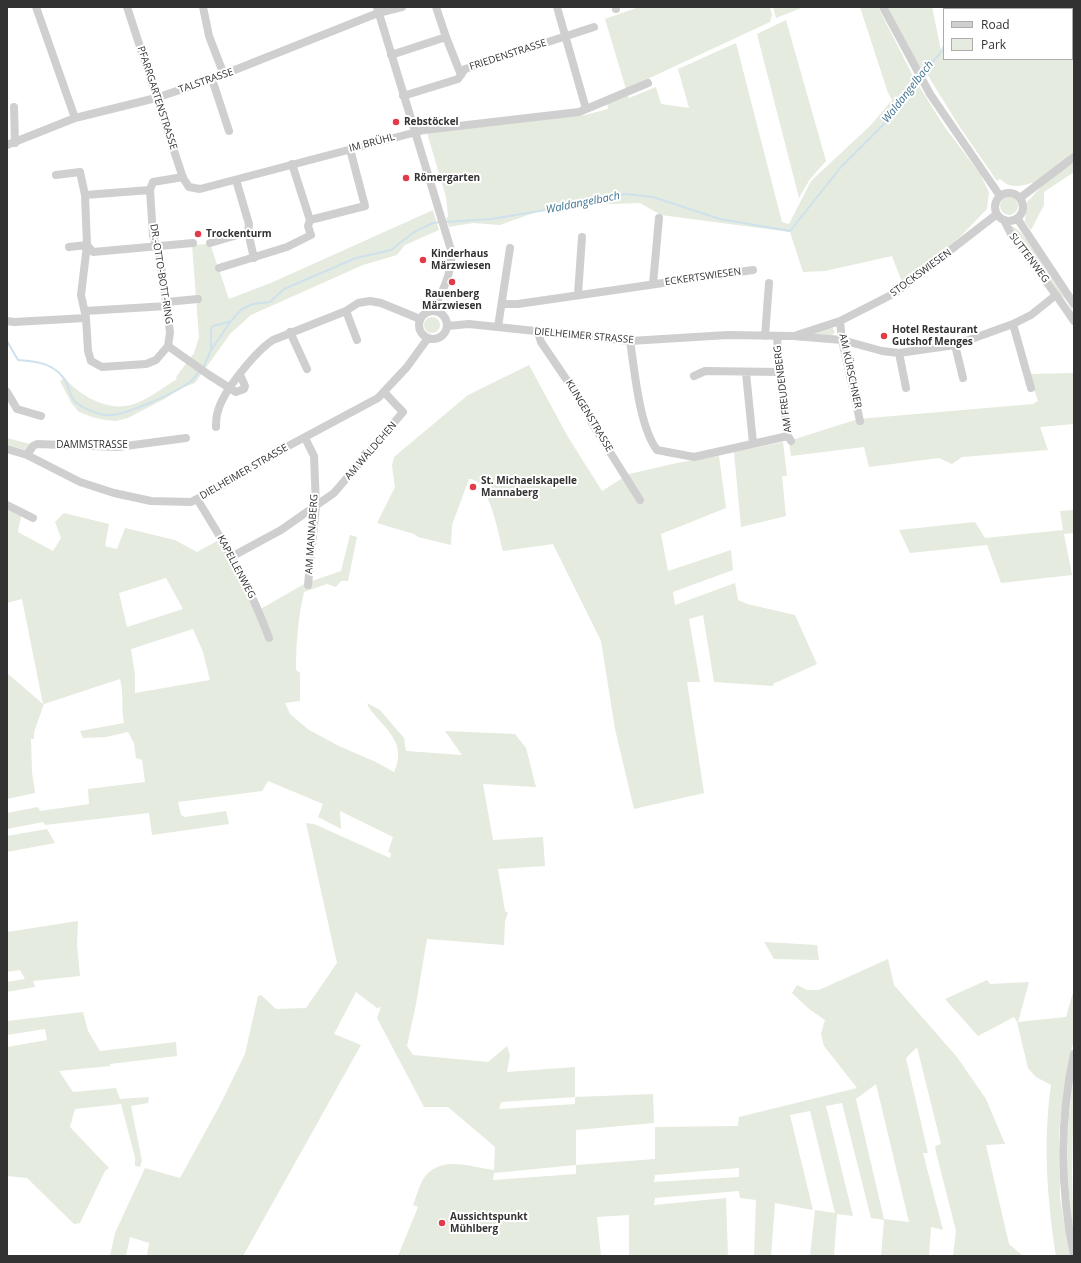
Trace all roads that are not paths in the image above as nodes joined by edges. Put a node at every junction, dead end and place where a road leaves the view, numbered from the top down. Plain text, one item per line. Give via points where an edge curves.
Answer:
1 (36, 7) edge
2 (127, 7) edge
3 (203, 7) edge
4 (402, 7) edge
5 (436, 7) edge
6 (557, 7) edge
7 (882, 7) edge
8 (377, 10) edge
9 (594, 27) dead end
10 (566, 36) junction
11 (446, 37) junction
12 (391, 55) junction
13 (224, 75) junction
14 (461, 75) junction
15 (212, 79) junction
16 (648, 83) dead end
17 (403, 96) junction
18 (156, 98) junction
19 (14, 107) dead end
20 (586, 109) junction
21 (75, 118) junction
22 (229, 131) dead end
23 (414, 132) junction
24 (11, 144) edge
25 (350, 149) junction
26 (1074, 157) edge
27 (292, 164) junction
28 (56, 175) dead end
29 (183, 177) junction
30 (236, 180) junction
31 (189, 187) joint
32 (150, 190) junction
33 (85, 195) junction
34 (1000, 196) junction
35 (1020, 198) junction
36 (997, 214) junction
37 (659, 218) dead end
38 (1017, 218) junction
39 (310, 220) junction
40 (1005, 223) junction
41 (248, 232) junction
42 (582, 236) dead end
43 (193, 243) dead end
44 (210, 243) dead end
45 (87, 246) junction
46 (157, 246) junction
47 (69, 247) dead end
48 (510, 248) dead end
49 (254, 258) junction
50 (219, 268) dead end
51 (753, 270) dead end
52 (769, 283) dead end
53 (653, 284) junction
54 (578, 294) junction
55 (1056, 295) junction
56 (198, 299) dead end
57 (437, 302) junction
58 (167, 304) junction
59 (502, 304) junction
60 (1074, 304) edge
61 (346, 311) junction
62 (430, 311) junction
63 (440, 312) junction
64 (85, 314) junction
65 (420, 319) junction
66 (7, 321) edge
67 (840, 321) junction
68 (1074, 321) edge
69 (1013, 324) junction
70 (447, 326) junction
71 (498, 327) junction
72 (290, 332) junction
73 (538, 332) junction
74 (765, 336) junction
75 (778, 336) junction
76 (793, 336) junction
77 (428, 338) junction
78 (357, 340) dead end
79 (842, 340) junction
80 (630, 341) junction
81 (955, 345) junction
82 (168, 346) junction
83 (899, 353) junction
84 (307, 369) dead end
85 (779, 372) junction
86 (746, 373) junction
87 (694, 376) dead end
88 (963, 378) dead end
89 (906, 388) dead end
90 (1031, 388) dead end
91 (230, 389) junction
92 (7, 392) edge
93 (387, 395) junction
94 (41, 416) dead end
95 (860, 421) dead end
96 (216, 426) dead end
97 (186, 438) dead end
98 (305, 438) junction
99 (753, 443) junction
100 (7, 448) edge
101 (27, 455) junction
102 (197, 499) junction
103 (640, 500) dead end
104 (7, 505) edge
105 (316, 506) junction
106 (33, 518) dead end
107 (233, 556) junction
108 (308, 585) dead end
109 (268, 638) dead end
110 (1074, 1054) edge
111 (1074, 1256) edge

1 - 21 street
2 - 18 street, PFARRGARTENSTRASSE
3 - 13 street via 209,36
4 - 8 street, TALSTRASSE
5 - 11 street
6 - 10 street
7 - 34 street via 930,94
8 - 12 street
8 - 13 street, TALSTRASSE
9 - 10 street, FRIEDENSTRASSE
10 - 14 street, FRIEDENSTRASSE via 465,69
10 - 20 street
11 - 12 street
11 - 14 street
12 - 17 street
13 - 15 street, TALSTRASSE
14 - 17 street, FRIEDENSTRASSE via 458,79
15 - 18 street, TALSTRASSE
15 - 22 street
16 - 20 street, IM BRÜHL
17 - 23 street
18 - 21 street, TALSTRASSE
18 - 29 street, PFARRGARTENSTRASSE
19 - 24 street
20 - 23 street, IM BRÜHL
21 - 24 street, TALSTRASSE
23 - 25 street, IM BRÜHL
23 - 57 street via 452,258 450,272
25 - 27 street, IM BRÜHL
25 - 39 street via 365,206
26 - 35 street
27 - 30 street, IM BRÜHL
27 - 39 street
28 - 33 street via 80,172
29 - 31 street, PFARRGARTENSTRASSE
29 - 32 street via 153,182
30 - 31 street, IM BRÜHL via 200,189
30 - 41 street via 249,224
32 - 33 street
32 - 46 street, DR.-OTTO-BOTT-RING via 153,236
33 - 45 street
34 - 35 street via 1009,192
34 - 36 street via 996,202
35 - 38 street via 1022,209
36 - 40 street
36 - 67 street, STOCKSWIESEN via 896,293
37 - 53 street, ECKERTSWIESEN
38 - 40 street
38 - 60 street
39 - 49 street via 308,226 311,235
40 - 55 street, SUTTENWEG
41 - 44 street
41 - 49 street
42 - 54 street
43 - 46 street
45 - 46 street via 93,252
45 - 47 street
45 - 64 street via 81,295
46 - 58 street, DR.-OTTO-BOTT-RING
48 - 59 street
49 - 50 street
51 - 53 street, ECKERTSWIESEN
52 - 74 street
53 - 54 street, ECKERTSWIESEN
54 - 59 street, ECKERTSWIESEN via 518,304
55 - 68 street, SUTTENWEG
55 - 69 street via 1030,315
56 - 58 street
57 - 62 street
57 - 63 street
58 - 64 street
58 - 82 street, DR.-OTTO-BOTT-RING via 170,333
59 - 71 street
61 - 65 street via 358,303 370,301 388,305
61 - 72 street
61 - 78 street
62 - 63 street
62 - 65 street
63 - 70 street via 446,318
64 - 66 street
64 - 82 street via 89,356 102,367 146,364 156,360
65 - 77 street via 419,326
67 - 76 street, STOCKSWIESEN
67 - 79 street, AM KÜRSCHNER
69 - 81 street
69 - 90 street
70 - 71 street, DIELHEIMER STRASSE via 469,324
70 - 77 street via 443,335
71 - 73 street, DIELHEIMER STRASSE
72 - 84 street
72 - 91 street via 263,346
73 - 80 street, DIELHEIMER STRASSE
73 - 103 street, KLINGENSTRASSE via 541,342 581,401
74 - 75 street, DIELHEIMER STRASSE
74 - 80 street, DIELHEIMER STRASSE via 728,334
75 - 76 street, DIELHEIMER STRASSE
75 - 85 street, AM FREUDENBERG
76 - 79 street
77 - 93 street, DIELHEIMER STRASSE
79 - 83 street
79 - 95 street, AM KÜRSCHNER
80 - 99 street via 650,441 657,450 694,457
81 - 83 street
81 - 88 street
82 - 91 street
83 - 89 street
85 - 86 street
85 - 99 street, AM FREUDENBERG via 789,438
86 - 87 street via 705,371
86 - 99 street
91 - 96 street via 218,410
92 - 94 street via 17,409
93 - 98 street, DIELHEIMER STRASSE
93 - 105 street, AM WÄLDCHEN via 403,412 334,493
97 - 101 street, DAMMSTRASSE via 118,447 37,444
98 - 102 street, DIELHEIMER STRASSE
98 - 105 street, AM MANNABERG via 314,456
100 - 101 street, DIELHEIMER STRASSE
101 - 102 street, DIELHEIMER STRASSE via 80,482 114,493 175,503
102 - 107 street, KAPELLENWEG
104 - 106 street
105 - 107 street via 281,530
105 - 108 street, AM MANNABERG
107 - 109 street, KAPELLENWEG via 260,612
110 - 111 street via 1066,1095 1062,1165 1066,1214

